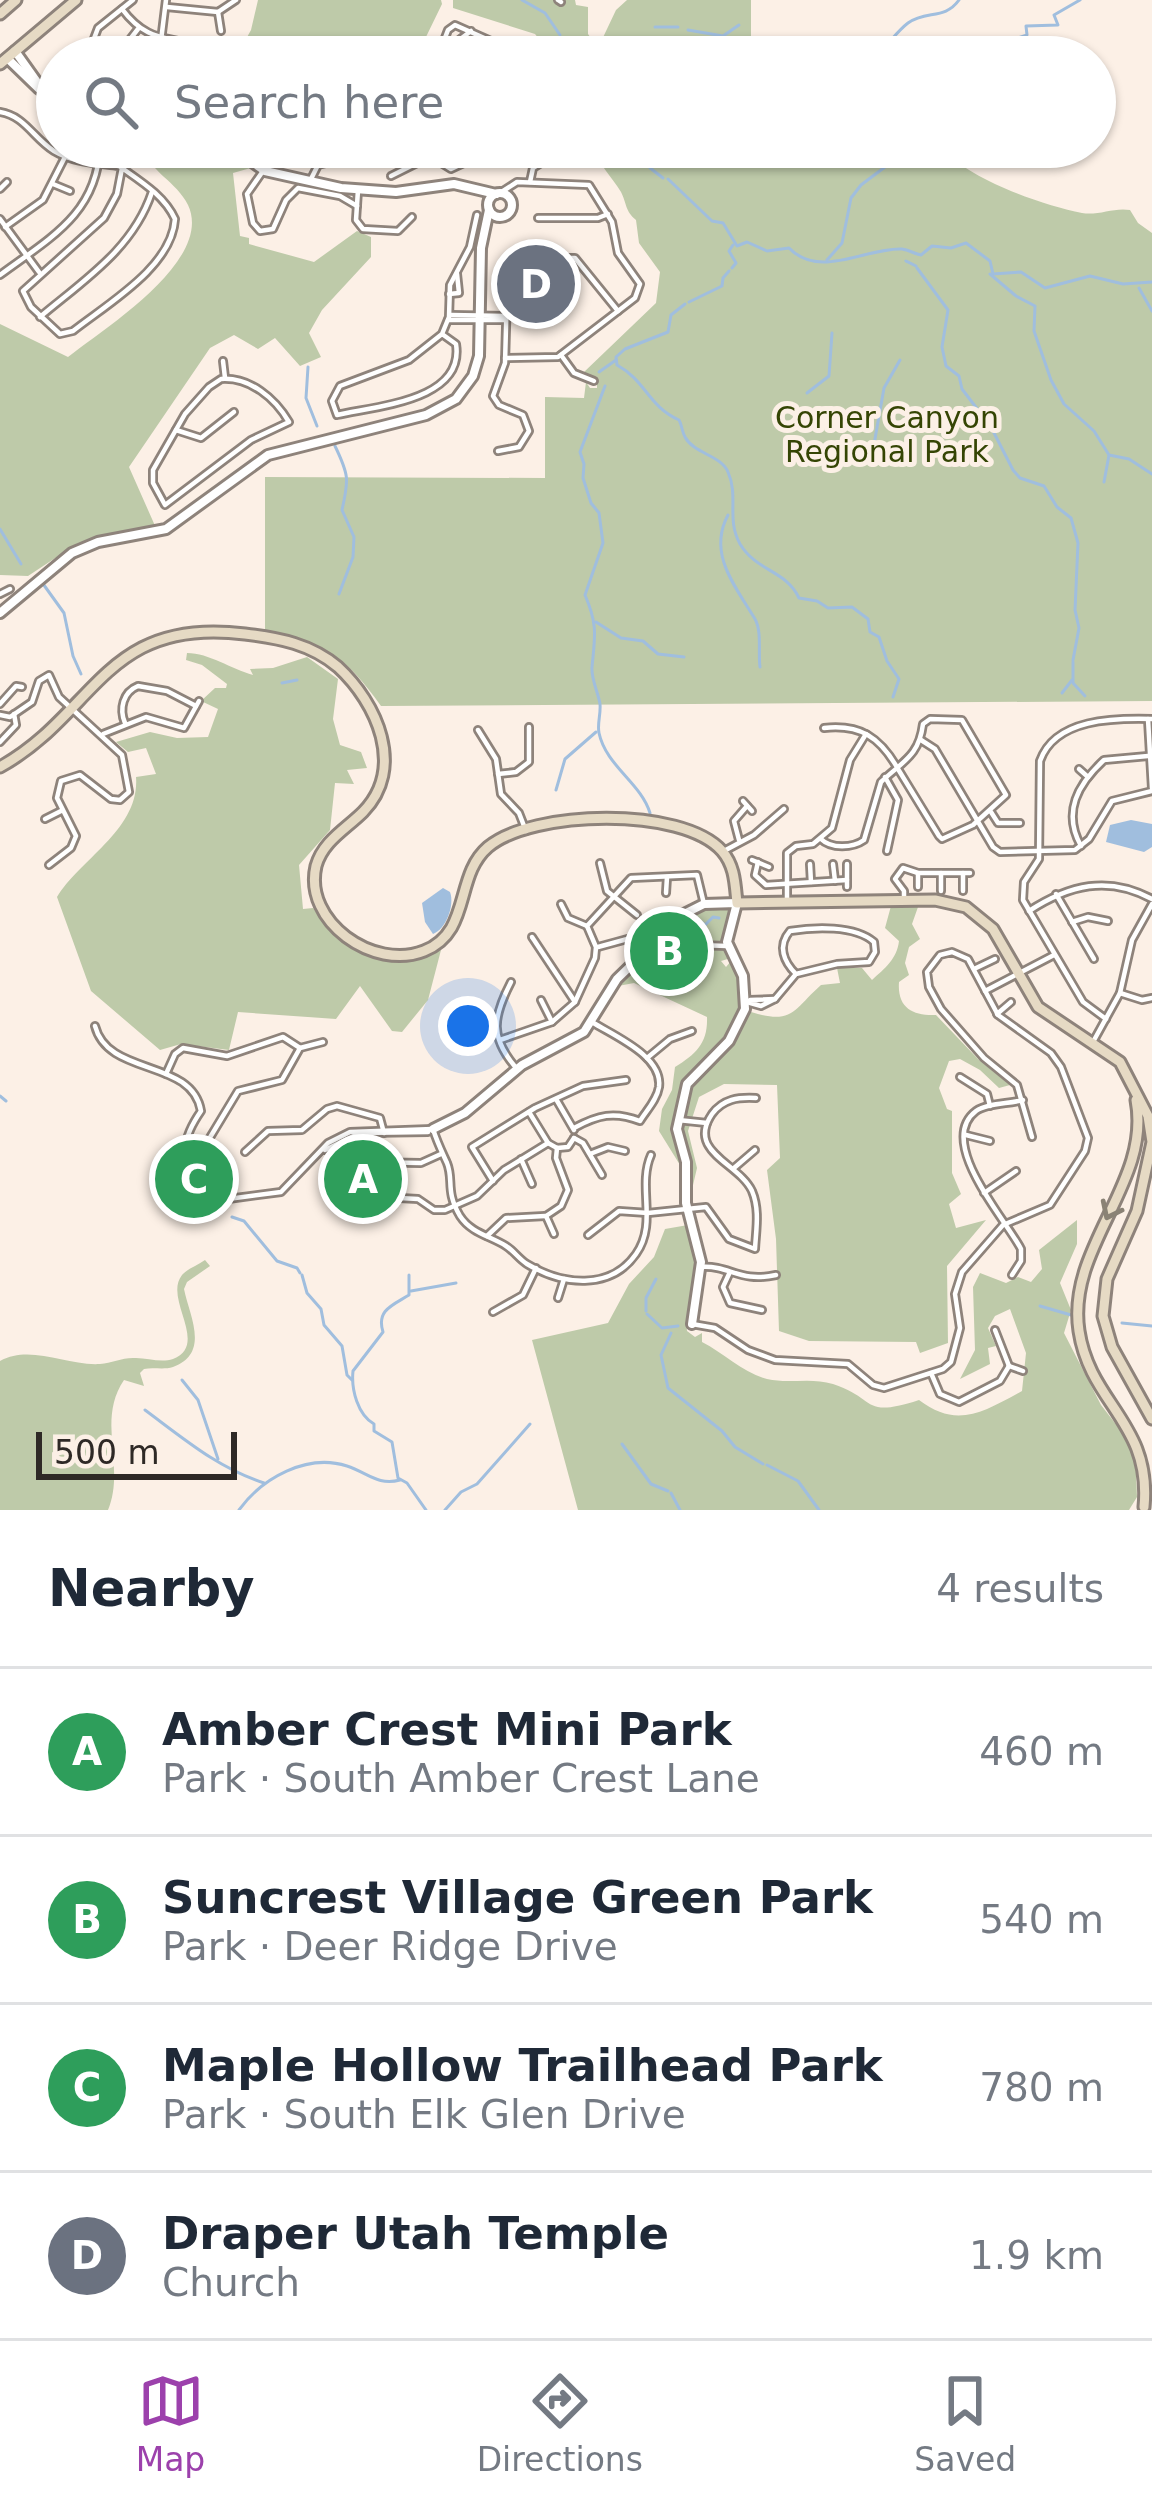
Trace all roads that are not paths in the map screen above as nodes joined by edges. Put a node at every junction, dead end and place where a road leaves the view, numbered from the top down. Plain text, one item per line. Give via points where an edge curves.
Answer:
1 (16, 0) edge
2 (76, 0) edge
3 (133, 0) edge
4 (236, 0) edge
5 (166, 3) edge
6 (122, 9) junction
7 (218, 11) junction
8 (0, 14) edge
9 (138, 28) junction
10 (221, 31) dead end
11 (471, 32) junction
12 (95, 36) edge
13 (132, 36) edge
14 (155, 36) edge
15 (161, 36) edge
16 (446, 36) edge
17 (466, 36) edge
18 (482, 36) edge
19 (7, 58) edge
20 (36, 86) edge
21 (0, 112) edge
22 (36, 136) edge
23 (60, 168) edge
24 (98, 168) edge
25 (117, 168) edge
26 (254, 168) edge
27 (317, 168) edge
28 (406, 168) edge
29 (533, 168) edge
30 (122, 169) junction
31 (261, 174) junction
32 (392, 176) dead end
33 (310, 181) junction
34 (7, 182) dead end
35 (530, 182) junction
36 (53, 184) junction
37 (0, 189) edge
38 (70, 191) dead end
39 (152, 192) junction
40 (357, 198) junction
41 (496, 199) junction
42 (35, 208) junction
43 (608, 214) junction
44 (477, 215) dead end
45 (42, 217) dead end
46 (412, 217) dead end
47 (538, 218) dead end
48 (0, 219) edge
49 (4, 227) junction
50 (25, 255) junction
51 (40, 273) junction
52 (0, 275) edge
53 (617, 311) junction
54 (40, 317) junction
55 (449, 317) junction
56 (474, 318) junction
57 (506, 318) junction
58 (442, 334) junction
59 (561, 355) junction
60 (505, 358) junction
61 (223, 361) dead end
62 (225, 378) junction
63 (594, 381) dead end
64 (395, 401) junction
65 (234, 412) dead end
66 (400, 421) junction
67 (176, 430) junction
68 (257, 437) junction
69 (498, 451) dead end
70 (268, 455) junction
71 (10, 589) dead end
72 (0, 596) edge
73 (3, 611) edge
74 (22, 686) dead end
75 (0, 704) edge
76 (70, 707) junction
77 (14, 714) junction
78 (0, 715) edge
79 (1150, 719) edge
80 (125, 723) junction
81 (529, 727) dead end
82 (824, 728) dead end
83 (478, 730) dead end
84 (103, 734) junction
85 (866, 734) junction
86 (921, 740) junction
87 (0, 742) edge
88 (1148, 756) junction
89 (75, 761) dead end
90 (0, 767) edge
91 (898, 769) junction
92 (1078, 769) dead end
93 (498, 774) junction
94 (75, 775) junction
95 (885, 777) junction
96 (1088, 777) junction
97 (1152, 789) edge
98 (747, 806) dead end
99 (784, 809) dead end
100 (63, 810) junction
101 (991, 812) junction
102 (46, 819) dead end
103 (979, 821) junction
104 (1020, 823) dead end
105 (526, 831) junction
106 (821, 839) junction
107 (739, 840) junction
108 (1081, 847) junction
109 (887, 851) dead end
110 (722, 852) junction
111 (1040, 852) junction
112 (600, 863) dead end
113 (810, 864) dead end
114 (833, 864) dead end
115 (847, 864) dead end
116 (49, 866) dead end
117 (769, 867) dead end
118 (919, 873) junction
119 (940, 873) junction
120 (667, 877) junction
121 (835, 881) junction
122 (811, 882) junction
123 (786, 885) junction
124 (918, 887) dead end
125 (963, 890) dead end
126 (941, 891) dead end
127 (666, 893) dead end
128 (1056, 894) junction
129 (614, 897) junction
130 (904, 901) junction
131 (1152, 902) edge
132 (737, 903) junction
133 (787, 903) junction
134 (561, 904) dead end
135 (704, 904) junction
136 (1029, 910) junction
137 (637, 915) dead end
138 (1108, 921) dead end
139 (1072, 922) junction
140 (679, 923) junction
141 (587, 926) junction
142 (532, 938) dead end
143 (654, 942) junction
144 (729, 945) junction
145 (596, 947) junction
146 (1054, 955) junction
147 (994, 959) dead end
148 (1094, 959) dead end
149 (974, 969) junction
150 (796, 974) junction
151 (1018, 975) junction
152 (511, 982) dead end
153 (985, 991) junction
154 (1120, 993) junction
155 (1152, 998) edge
156 (541, 1000) dead end
157 (575, 1002) junction
158 (747, 1002) junction
159 (1011, 1002) dead end
160 (997, 1013) junction
161 (1106, 1019) junction
162 (551, 1022) junction
163 (592, 1022) junction
164 (95, 1026) dead end
165 (692, 1031) dead end
166 (500, 1040) junction
167 (323, 1042) dead end
168 (1094, 1042) junction
169 (299, 1048) junction
170 (647, 1058) junction
171 (1120, 1062) junction
172 (517, 1069) junction
173 (166, 1075) junction
174 (960, 1077) dead end
175 (626, 1080) dead end
176 (756, 1098) dead end
177 (556, 1099) junction
178 (1024, 1100) junction
179 (990, 1106) junction
180 (529, 1112) junction
181 (678, 1120) junction
182 (707, 1124) junction
183 (574, 1128) junction
184 (433, 1130) junction
185 (384, 1132) junction
186 (966, 1135) junction
187 (1032, 1137) dead end
188 (574, 1138) junction
189 (990, 1141) dead end
190 (548, 1143) junction
191 (557, 1148) junction
192 (755, 1150) dead end
193 (625, 1151) dead end
194 (244, 1153) dead end
195 (441, 1154) junction
196 (590, 1154) junction
197 (651, 1155) dead end
198 (521, 1159) junction
199 (194, 1164) junction
200 (734, 1168) junction
201 (1016, 1171) dead end
202 (602, 1175) dead end
203 (493, 1181) junction
204 (532, 1184) dead end
205 (984, 1193) junction
206 (364, 1196) junction
207 (455, 1206) junction
208 (686, 1208) junction
209 (648, 1213) junction
210 (359, 1216) dead end
211 (547, 1216) junction
212 (1005, 1223) junction
213 (554, 1234) dead end
214 (588, 1235) dead end
215 (487, 1237) junction
216 (701, 1267) junction
217 (536, 1268) junction
218 (730, 1274) junction
219 (776, 1275) dead end
220 (1012, 1275) dead end
221 (564, 1279) junction
222 (558, 1298) dead end
223 (762, 1310) dead end
224 (494, 1312) dead end
225 (692, 1324) joint
226 (995, 1330) dead end
227 (1009, 1366) junction
228 (1022, 1371) dead end
229 (932, 1373) junction
230 (1152, 1419) edge
231 (1152, 1491) edge
232 (1143, 1508) edge

1 - 8 main road
2 - 19 main road
3 - 6 street
4 - 7 street
5 - 7 street
5 - 15 street
6 - 9 street
6 - 12 street
7 - 10 street
9 - 13 street
9 - 14 street
11 - 16 street via 454,25
11 - 17 street
11 - 18 street
19 - 20 street
21 - 22 street
23 - 36 street
24 - 50 street via 83,206
25 - 30 street
26 - 31 street
27 - 33 street
28 - 32 street
29 - 35 street
30 - 39 street
30 - 51 street via 104,218
31 - 33 street
31 - 40 street via 247,194 254,226 266,232 298,188
33 - 40 street
34 - 37 street
35 - 41 street
35 - 43 street via 586,183
36 - 38 street
36 - 42 street
39 - 54 street via 123,247
39 - 54 street via 176,224 147,270 68,334
40 - 41 street via 454,184
40 - 46 street via 358,225 366,230 398,231
41 - 56 street
42 - 45 street
42 - 49 street
43 - 47 street
43 - 53 street via 616,251 640,284
44 - 55 street via 455,272 459,293 449,294
48 - 49 street
49 - 50 street
50 - 51 street
50 - 52 street
51 - 54 street via 23,291
53 - 57 street via 576,259 507,258
53 - 59 street
55 - 56 street
55 - 58 street
56 - 57 street
56 - 66 street via 477,364 466,388 437,411
57 - 60 street
58 - 64 street via 456,344 449,376
58 - 64 street via 410,361 340,386 332,400 337,415
59 - 60 street
59 - 63 street via 574,373
60 - 69 street via 493,398 523,415 529,431 519,447
61 - 62 street
62 - 67 street
62 - 68 street via 271,397 289,422
64 - 66 street
65 - 67 street via 201,438
66 - 70 street
67 - 68 street via 152,474 165,506
68 - 70 street
70 - 73 street via 159,532 78,549
71 - 72 street
72 - 73 street
74 - 75 street
76 - 77 street via 49,675 32,703
76 - 84 street
76 - 90 main road
76 - 105 main road via 117,662 180,635 272,637 326,658 377,722 385,763 368,806 321,853 315,893 333,927 386,954 418,953 446,936 478,857
77 - 78 street
77 - 87 street via 15,729
79 - 88 street
79 - 111 street via 1106,718 1051,742 1040,761
80 - 80 street via 152,717 184,728 198,703 138,686 125,697
80 - 84 street
81 - 93 street via 529,762
82 - 85 street via 843,724
83 - 93 street
84 - 94 street via 126,761 128,794 111,799
85 - 91 street
85 - 106 street via 834,824
86 - 91 street
86 - 101 street via 930,719 962,721 1006,795
86 - 103 street via 935,749
88 - 96 street via 1109,758
88 - 97 street
89 - 94 street
91 - 95 street
91 - 103 street via 942,838
92 - 96 street
93 - 105 street via 501,794
94 - 100 street via 58,788
95 - 106 street via 861,843
95 - 109 street via 898,800
96 - 108 street via 1073,802
97 - 108 street via 1112,800
98 - 107 street via 734,821
99 - 107 street
100 - 102 street
100 - 116 street via 75,842
101 - 103 street
101 - 104 street via 998,823
103 - 111 street via 998,851
105 - 110 main road via 621,817 695,833
106 - 123 street via 787,853
107 - 110 street
108 - 111 street
110 - 132 main road
111 - 136 street via 1023,886
112 - 129 street
113 - 122 street
114 - 121 street
115 - 121 street via 847,884
117 - 123 street via 755,861 760,883
118 - 119 street
118 - 124 street
118 - 130 street via 896,874
119 - 125 street via 967,873
119 - 126 street
120 - 127 street
120 - 129 street via 637,875
120 - 135 street via 697,874
121 - 122 street
122 - 123 street
123 - 133 street
128 - 131 street via 1118,886
128 - 136 street
128 - 139 street
129 - 137 street
129 - 141 street
130 - 133 main road
130 - 151 main road via 966,907 993,928
131 - 154 street via 1132,940
132 - 133 main road
132 - 135 street
132 - 144 street
134 - 141 street via 568,918
135 - 140 street
136 - 146 street
138 - 139 street
139 - 148 street
140 - 143 street
140 - 144 street via 700,946
141 - 145 street
142 - 157 street
143 - 145 street via 641,934
143 - 163 street via 617,979
144 - 158 street
145 - 157 street
146 - 151 street
146 - 161 street via 1083,1002
147 - 149 street
149 - 153 street
149 - 178 street via 952,952 940,955 927,980
150 - 150 street via 782,950 790,932 871,938 869,962
150 - 158 street via 775,1000
151 - 153 street
151 - 168 main road via 1038,1007
152 - 166 street via 496,1014
153 - 160 street
154 - 155 street
154 - 161 street
156 - 162 street
157 - 162 street
158 - 181 street via 734,1034 687,1084
159 - 160 street
160 - 212 street via 1055,1058 1088,1130 1085,1151 1057,1196
161 - 168 street
162 - 166 street
163 - 170 street
163 - 172 street
164 - 173 street via 115,1056
165 - 170 street
166 - 172 street
167 - 169 street
168 - 171 main road
169 - 173 street via 283,1037 224,1056 186,1048
169 - 199 street via 282,1080 238,1091
170 - 183 street via 659,1088 640,1121 602,1115
171 - 230 main road via 1145,1108 1152,1142 1133,1221 1107,1279 1103,1316
171 -> 232 main road via 1137,1104 1138,1147 1095,1245 1078,1324 1090,1365 1150,1456
172 - 184 street
173 - 199 street via 201,1104 185,1137
174 - 179 street via 987,1094
175 - 177 street via 590,1083
176 - 182 street via 726,1102
177 - 180 street
177 - 183 street
178 - 179 street
178 - 187 street
179 - 186 street via 971,1116
180 - 190 street
180 - 203 street via 472,1147
181 - 182 street
181 - 208 street
182 - 200 street via 709,1150
183 - 188 street
184 - 185 street
184 - 195 street
185 - 194 street via 380,1118 332,1106 302,1130 262,1134
185 - 199 street via 355,1134 322,1152 274,1196 228,1199
186 - 189 street
186 - 205 street via 971,1174
188 - 191 street
188 - 196 street
190 - 191 street
190 - 198 street
191 - 211 street via 568,1190
192 - 200 street
193 - 196 street
195 - 206 street via 354,1168 352,1185
195 - 207 street
196 - 202 street
197 - 209 street
198 - 203 street
198 - 204 street
200 - 208 street via 756,1204 755,1249 729,1239 709,1208
201 - 205 street
203 - 207 street
205 - 212 street
206 - 207 street via 418,1199 439,1211
206 - 210 street
207 - 215 street
208 - 209 street
208 - 216 street
209 - 214 street via 619,1211
209 - 221 street via 642,1244 623,1268 594,1281
211 - 213 street
211 - 215 street via 506,1218
212 - 220 street via 1022,1252
212 - 229 street via 969,1261 956,1289 953,1359
215 - 217 street
216 - 218 street
216 - 225 street
217 - 221 street
217 - 224 street via 523,1294
218 - 219 street
218 - 223 street via 726,1298
221 - 222 street
225 - 229 street via 776,1360 844,1362 880,1388
226 - 227 street
227 - 228 street
227 - 229 street via 1000,1381 962,1401 938,1391
231 - 232 main road

